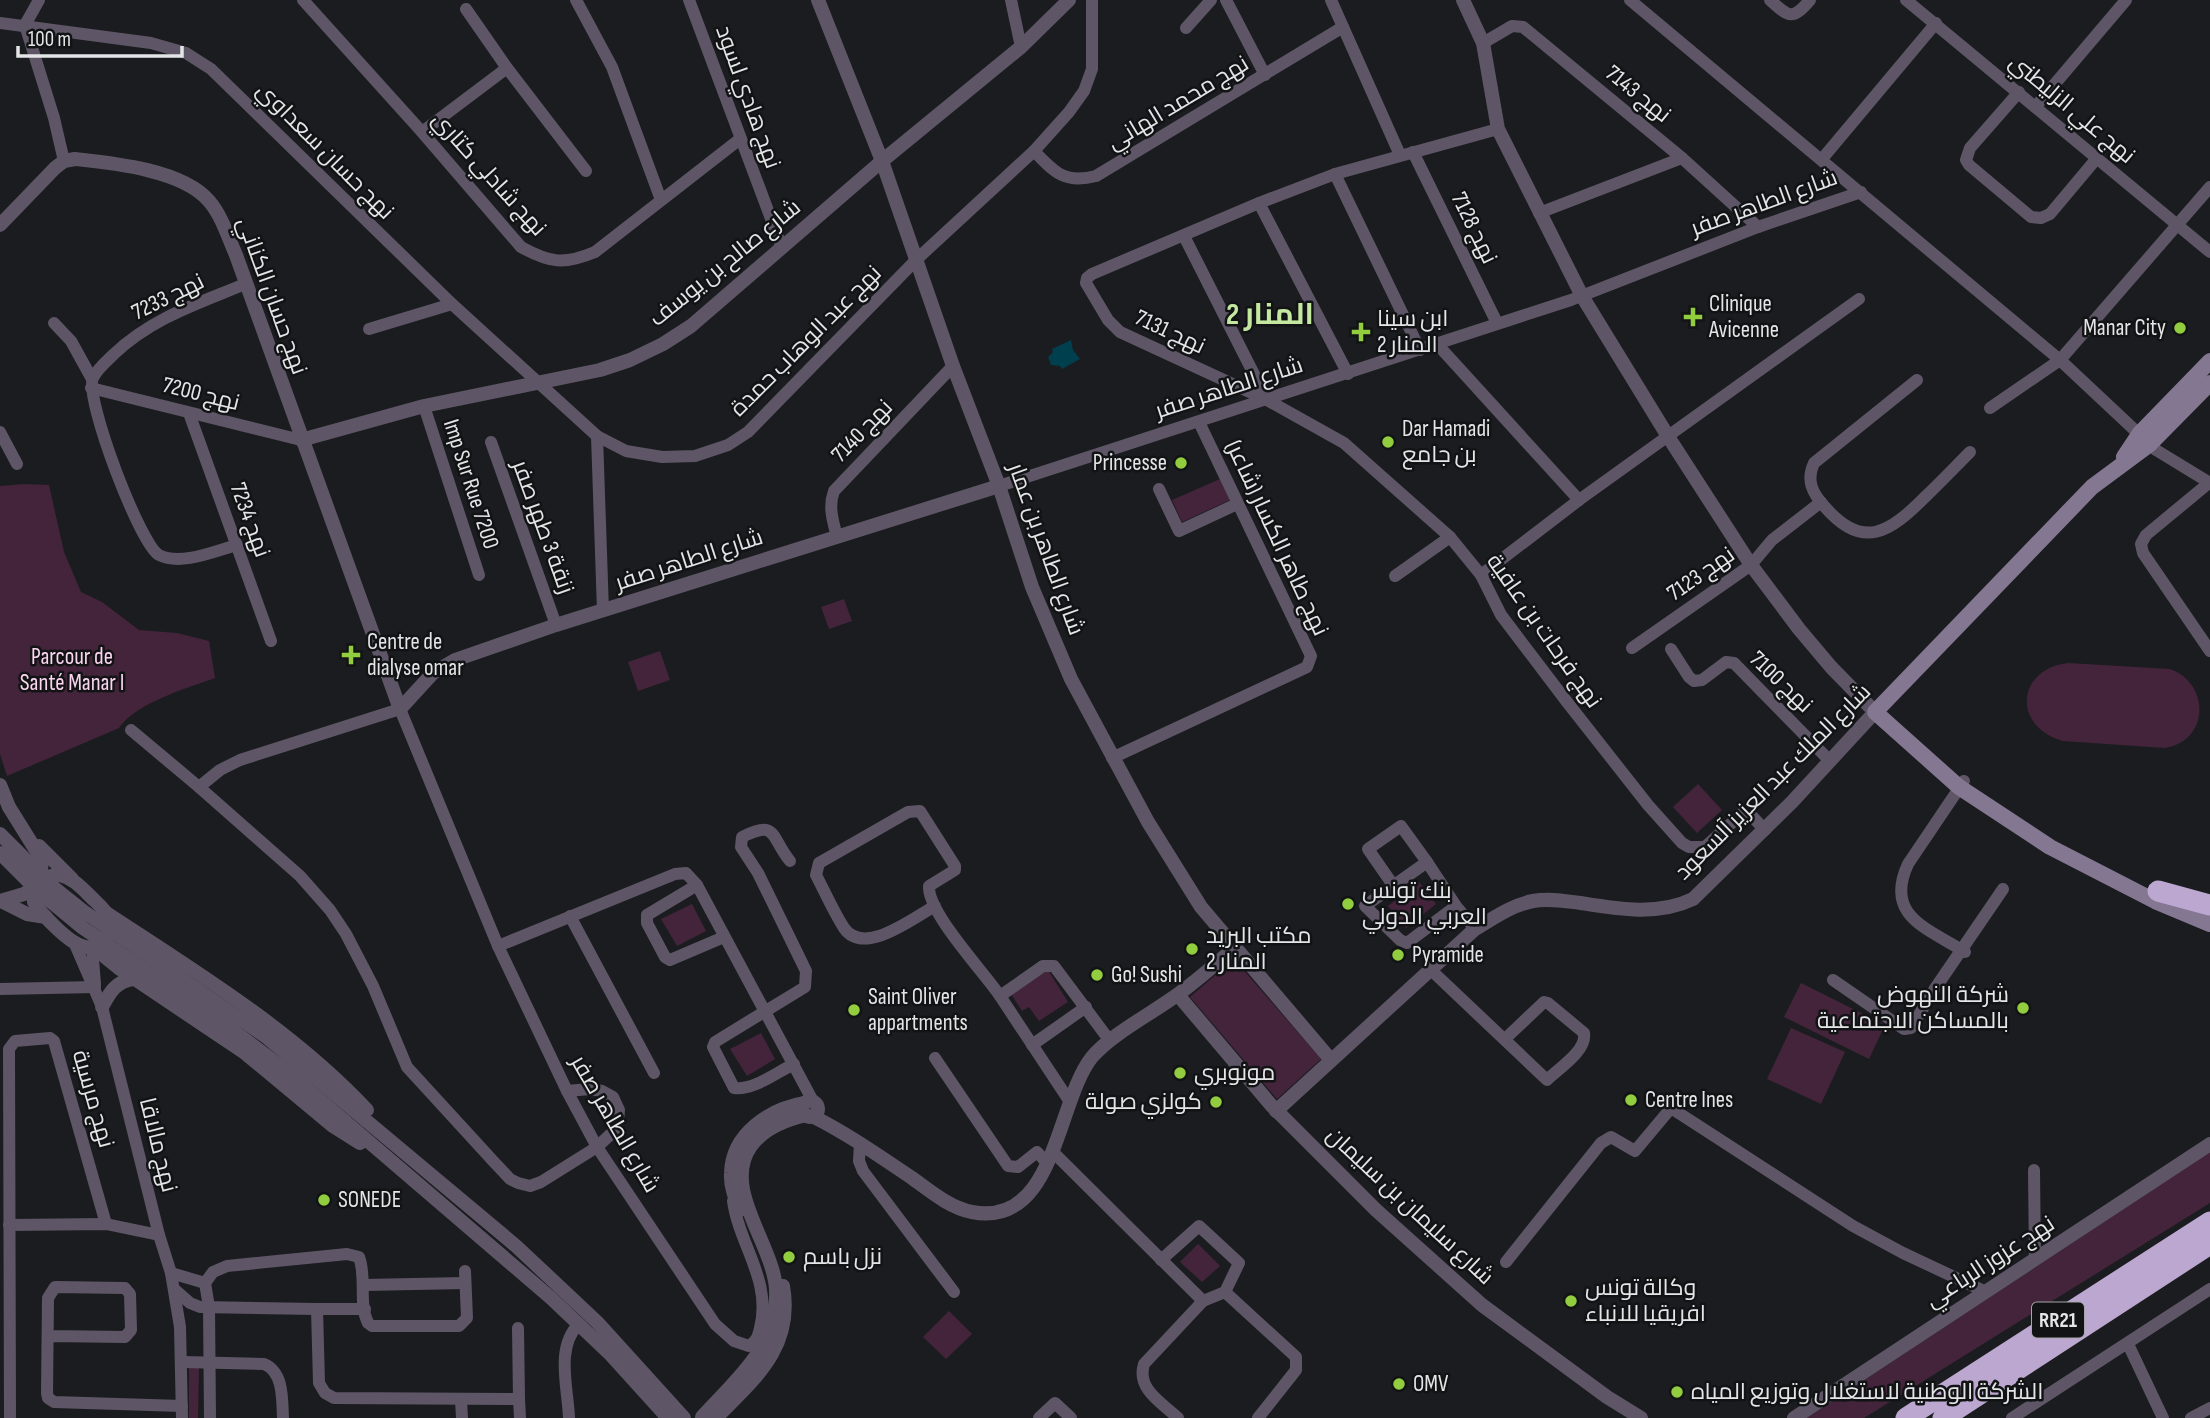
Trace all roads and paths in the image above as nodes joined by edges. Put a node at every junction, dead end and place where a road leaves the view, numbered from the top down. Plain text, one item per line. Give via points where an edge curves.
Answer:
1 (39, 0) edge
2 (303, 0) edge
3 (576, 0) edge
4 (689, 0) edge
5 (818, 0) edge
6 (1011, 0) edge
7 (1069, 0) edge
8 (1092, 0) edge
9 (1211, 0) edge
10 (1226, 0) edge
11 (1331, 0) edge
12 (1463, 0) edge
13 (1630, 0) edge
14 (1770, 0) edge
15 (1810, 0) edge
16 (1906, 0) edge
17 (2126, 0) edge
18 (466, 9) dead end
19 (0, 23) edge
20 (1936, 23) junction
21 (25, 25) junction
22 (1343, 27) junction
23 (1186, 28) dead end
24 (1483, 43) junction
25 (1021, 47) junction
26 (507, 68) junction
27 (1265, 75) junction
28 (2019, 92) junction
29 (2036, 106) junction
30 (1498, 130) junction
31 (422, 132) junction
32 (740, 139) junction
33 (1034, 151) junction
34 (1407, 153) junction
35 (1682, 158) junction
36 (2097, 158) junction
37 (1822, 159) junction
38 (64, 161) junction
39 (882, 161) junction
40 (586, 171) dead end
41 (1335, 174) junction
42 (2210, 187) edge
43 (1861, 192) junction
44 (661, 200) junction
45 (1259, 202) junction
46 (1539, 213) junction
47 (0, 225) edge
48 (2178, 225) junction
49 (1758, 227) junction
50 (1185, 236) junction
51 (782, 248) junction
52 (2210, 252) edge
53 (916, 260) junction
54 (245, 284) junction
55 (1582, 296) junction
56 (1859, 299) dead end
57 (452, 304) junction
58 (54, 323) dead end
59 (1497, 323) junction
60 (369, 330) dead end
61 (1437, 344) junction
62 (1420, 350) junction
63 (2060, 360) junction
64 (2210, 361) edge
65 (953, 366) junction
66 (1348, 374) junction
67 (1917, 380) dead end
68 (539, 383) junction
69 (2210, 383) edge
70 (92, 384) junction
71 (1267, 400) junction
72 (424, 406) junction
73 (1990, 408) dead end
74 (189, 413) junction
75 (1199, 422) junction
76 (0, 432) edge
77 (597, 436) junction
78 (1669, 438) junction
79 (2145, 439) junction
80 (301, 440) junction
81 (491, 442) dead end
82 (4, 450) edge
83 (1970, 452) dead end
84 (17, 464) dead end
85 (2210, 482) edge
86 (999, 486) junction
87 (1159, 489) dead end
88 (1579, 500) junction
89 (1821, 502) junction
90 (1237, 504) junction
91 (837, 537) junction
92 (1450, 537) junction
93 (237, 545) junction
94 (1751, 565) junction
95 (479, 575) dead end
96 (1481, 575) junction
97 (1395, 576) dead end
98 (603, 611) junction
99 (556, 625) junction
100 (271, 640) dead end
101 (1632, 648) dead end
102 (1671, 649) dead end
103 (2210, 651) edge
104 (400, 709) junction
105 (1875, 712) junction
106 (131, 730) dead end
107 (1111, 758) junction
108 (1830, 761) junction
109 (1962, 784) junction
110 (0, 785) edge
111 (200, 787) junction
112 (1765, 830) junction
113 (24, 832) junction
114 (0, 834) edge
115 (9, 856) edge
116 (790, 861) dead end
117 (1427, 863) junction
118 (38, 884) junction
119 (78, 884) junction
120 (697, 885) junction
121 (1393, 885) junction
122 (2003, 889) dead end
123 (2158, 891) junction
124 (0, 901) edge
125 (935, 905) junction
126 (2210, 905) edge
127 (1456, 906) junction
128 (105, 912) junction
129 (2210, 914) edge
130 (570, 916) junction
131 (46, 917) junction
132 (2210, 924) edge
133 (1475, 929) junction
134 (724, 937) junction
135 (74, 942) junction
136 (498, 946) junction
137 (93, 947) junction
138 (1236, 947) junction
139 (1963, 951) junction
140 (145, 970) junction
141 (1432, 970) junction
142 (1833, 980) dead end
143 (95, 988) junction
144 (0, 989) edge
145 (1178, 995) junction
146 (1000, 996) junction
147 (102, 1007) junction
148 (1086, 1007) junction
149 (765, 1013) junction
150 (1505, 1039) junction
151 (1110, 1041) junction
152 (1032, 1045) junction
153 (935, 1058) dead end
154 (1331, 1060) junction
155 (794, 1064) junction
156 (654, 1073) dead end
157 (567, 1091) junction
158 (1070, 1102) junction
159 (811, 1108) junction
160 (1276, 1111) junction
161 (5, 1117) edge
162 (386, 1136) junction
163 (860, 1143) junction
164 (2210, 1144) edge
165 (597, 1147) junction
166 (1050, 1158) junction
167 (2034, 1170) dead end
168 (733, 1190) junction
169 (2210, 1222) edge
170 (755, 1223) junction
171 (106, 1224) junction
172 (9, 1225) junction
173 (159, 1235) junction
174 (2210, 1244) edge
175 (2035, 1259) junction
176 (1161, 1260) junction
177 (1506, 1262) dead end
178 (171, 1273) junction
179 (205, 1283) junction
180 (364, 1285) junction
181 (174, 1289) junction
182 (2210, 1289) edge
183 (954, 1292) dead end
184 (1225, 1292) junction
185 (1986, 1292) junction
186 (1203, 1301) junction
187 (209, 1307) junction
188 (317, 1309) junction
189 (365, 1309) junction
190 (773, 1310) junction
191 (579, 1324) junction
192 (517, 1328) dead end
193 (48, 1336) junction
194 (2128, 1344) junction
195 (183, 1362) junction
196 (211, 1363) junction
197 (461, 1399) junction
198 (519, 1399) junction
199 (2210, 1408) edge
200 (182, 1412) edge
201 (664, 1416) edge
202 (702, 1417) edge
203 (10, 1418) edge
204 (209, 1418) edge
205 (283, 1418) edge
206 (462, 1418) edge
207 (520, 1418) edge
208 (569, 1418) edge
209 (684, 1418) edge
210 (716, 1418) edge
211 (1040, 1418) edge
212 (1071, 1418) edge
213 (1178, 1418) edge
214 (1258, 1418) edge
215 (1641, 1418) edge
216 (1794, 1418) edge
217 (1906, 1418) edge
218 (1942, 1418) edge
219 (2012, 1418) edge
220 (2163, 1418) edge
221 (2191, 1418) edge

1 - 21 street
2 - 31 street, نهج شادلي كتاري
3 - 44 street via 612,67
4 - 32 street, نهج هادي لسود
5 - 39 street, شارع الطاهر بن عمار
6 - 25 street
7 - 25 street, شارع صالح بن يوسف
8 - 33 street, نهج عبد الوهاب حمدة via 1092,69 1084,91
9 - 23 street
10 - 27 street
11 - 22 street, نهج 7128
12 - 24 street
13 - 37 street
14 - 15 street via 1791,15
16 - 20 street, نهج علي الزليطني
17 - 29 street
18 - 26 street
19 - 21 street, نهج حسان سعداوي
20 - 28 street, نهج علي الزليطني
20 - 37 street
21 - 38 street
21 - 57 street, نهج حسان سعداوي via 151,43 186,53 211,69
22 - 27 street, نهج محمد الهاني
22 - 34 street, نهج 7128
24 - 30 street
24 - 35 street, نهج 7143 via 1512,26 1523,27
25 - 39 street, شارع صالح بن يوسف
26 - 31 street
26 - 40 street
27 - 33 street, نهج محمد الهاني via 1096,176 1066,178
28 - 29 street, نهج علي الزليطني
28 - 36 street via 1967,154 1969,165 1979,174 2031,217 2041,218 2050,214
29 - 36 street, نهج علي الزليطني
30 - 34 street
30 - 46 street
31 - 44 street, نهج شادلي كتاري via 521,247 540,258 576,260 595,251
32 - 44 street, نهج شادلي كتاري
32 - 51 street, نهج هادي لسود
33 - 53 street, نهج عبد الوهاب حمدة
34 - 41 street
34 - 59 street, نهج 7128
35 - 46 street
35 - 49 street, نهج 7143
36 - 48 street, نهج علي الزليطني
37 - 43 street
38 - 47 street
38 - 54 street, نهج حسان الكناني via 129,167 191,186 219,216
39 - 51 street, شارع صالح بن يوسف
39 - 53 street, شارع الطاهر بن عمار
41 - 45 street
41 - 62 street
42 - 48 street
43 - 49 street, شارع الطاهر صفر
43 - 63 street
45 - 50 street
45 - 66 street
46 - 55 street
48 - 52 street, نهج علي الزليطني
48 - 63 street
49 - 55 street, شارع الطاهر صفر
50 - 71 street
50 - 71 street, نهج 7131 via 1092,274 1087,278 1088,287 1120,332
51 - 68 street, شارع صالح بن يوسف via 691,326 663,344 600,370
53 - 65 street, شارع الطاهر بن عمار
53 - 77 street, نهج عبد الوهاب حمدة via 748,432 728,445 695,456 662,457 626,451
54 - 70 street, نهج 7233 via 152,324 111,357
54 - 80 street, نهج حسان الكناني
55 - 59 street, شارع الطاهر صفر
55 - 78 street
56 - 78 street
57 - 60 street
57 - 68 street, نهج حسان سعداوي
58 - 70 street via 71,341
59 - 61 street, شارع الطاهر صفر
61 - 62 street, شارع الطاهر صفر
61 - 88 street
62 - 66 street, شارع الطاهر صفر
63 - 73 street
63 - 79 street
64 - 79 main road
65 - 86 street, شارع الطاهر بن عمار
65 - 91 street, نهج 7140 via 834,491 830,510
66 - 71 street, شارع الطاهر صفر
67 - 89 street via 1814,463 1810,484
68 - 72 street, شارع صالح بن يوسف
68 - 77 street, نهج عبد الوهاب حمدة
69 - 79 main road
70 - 74 street, نهج 7200
70 - 93 street via 100,425 151,548 173,559
71 - 75 street, شارع الطاهر صفر
71 - 92 street, نهج فرحات بن عافية via 1344,443
72 - 80 street, شارع صالح بن يوسف
72 - 95 street, Imp Sur Rue 7200
74 - 80 street, نهج 7200
74 - 93 street, نهج 7234
75 - 86 street, شارع الطاهر صفر
75 - 90 street, نهج طاهر الكسار (شاعر)
76 - 82 street
77 - 98 street
78 - 88 street
78 - 94 street
79 - 85 street via 2167,458
79 - 105 main road, شارع الملك عبد العزيز آلسعود via 2065,513
80 - 104 street, نهج حسان الكناني
81 - 99 street, زنقة 3 طهر صفر
82 - 84 street
83 - 89 street via 1889,528 1860,531 1833,516
85 - 103 street via 2141,544
86 - 91 street, شارع الطاهر صفر
86 - 107 street, شارع الطاهر بن عمار via 1032,587
87 - 90 street via 1179,531
88 - 96 street
89 - 94 street, نهج 7123 via 1772,540
90 - 107 street, نهج طاهر الكسار (شاعر) via 1310,662
91 - 98 street, شارع الطاهر صفر
92 - 96 street, نهج فرحات بن عافية
92 - 97 street
93 - 100 street, نهج 7234
94 - 101 street, نهج 7123
94 - 105 street via 1831,667
96 - 112 street, نهج فرحات بن عافية via 1511,628 1677,839 1689,847 1705,847 1746,810
98 - 99 street, شارع الطاهر صفر
99 - 104 street, شارع الطاهر صفر via 455,660 433,673
102 - 108 street, نهج 7100 via 1694,681 1726,662 1734,663
104 - 111 street via 240,760 220,769
104 - 136 street, شارع الطاهر صفر
105 - 108 street, شارع الملك عبد العزيز آلسعود
105 - 109 main road
106 - 111 street
107 - 138 street, شارع الطاهر بن عمار via 1173,865
108 - 112 street, شارع الملك عبد العزيز آلسعود
109 - 123 main road via 2091,860
109 - 132 main road via 2050,847
109 - 139 street via 1908,864 1899,890 1902,906 1911,918
110 - 113 street
111 - 165 street via 300,876 330,910 373,986 407,1067 510,1178 530,1186
112 - 133 street, شارع الملك عبد العزيز آلسعود via 1693,899 1672,908 1534,901 1513,907
113 - 118 street via 42,860
113 - 119 street
114 - 115 street
115 - 140 street via 83,911
116 - 149 street via 771,831 759,828 742,836 741,847 806,971 805,987
117 - 121 street
117 - 121 street via 1401,826 1368,849
117 - 127 street
118 - 119 street via 60,875
118 - 124 street
118 - 131 street via 34,902
119 - 128 street
120 - 130 street via 685,873 675,874
120 - 134 street
120 - 134 street via 647,915 647,923 670,960
121 - 127 street via 1365,906 1404,943
122 - 139 street
123 - 126 highway
123 - 129 main road
124 - 131 street
125 - 125 street via 929,886 955,866 920,811 908,812 819,863 816,870 845,930 865,940 877,938
125 - 146 street
127 - 133 street
128 - 137 street via 110,930 104,942
128 - 162 street via 297,1046 358,1100
130 - 136 street
130 - 156 street
131 - 135 street
133 - 141 street, شارع الملك عبد العزيز آلسعود
134 - 149 street
135 - 137 street
135 - 143 street, نهج مالاقا
136 - 157 street, شارع الطاهر صفر
137 - 140 street
137 - 143 street
138 - 145 street
138 - 154 street, شارع الطاهر بن عمار
139 - 142 street via 1908,1030
140 - 147 street via 115,986
140 - 162 street via 265,1037
140 - 191 street via 342,1133 378,1150
141 - 150 street
141 - 154 street, شارع الملك عبد العزيز آلسعود
143 - 144 street
143 - 147 street, نهج مالاقا
145 - 151 street
145 - 160 street, شارع سليمان بن سليمان
146 - 148 street via 1049,965
146 - 152 street
147 - 173 street, نهج مالاقا
148 - 151 street
148 - 152 street
149 - 155 street
149 - 155 street via 715,1042 716,1057 738,1090
150 - 150 street via 1544,1002 1585,1037 1582,1046 1546,1080
151 - 158 street via 1093,1057
152 - 158 street
153 - 166 street via 1008,1166 1018,1167 1037,1152
154 - 160 street, شارع الملك عبد العزيز آلسعود
155 - 159 street
157 - 165 street, شارع الطاهر صفر
157 - 165 street via 590,1089 613,1097 618,1122
158 - 166 street
159 - 163 street
159 - 168 street via 774,1112 756,1125 743,1139 732,1163
159 - 170 street via 770,1128 748,1150 742,1182
160 - 215 street, شارع سليمان بن سليمان via 1376,1210 1482,1305
161 - 171 street, نهج مرسية via 10,1047 15,1041 50,1038 56,1045
161 - 172 street, نهج مرسية
162 - 209 street via 571,1296
163 - 166 street via 954,1206 980,1213 999,1211 1023,1199
163 - 183 street via 863,1171
164 - 175 street, نهج عزوز الرباعي
165 - 168 street, شارع الطاهر صفر via 715,1324 734,1341 749,1346 756,1341 761,1325 762,1290 734,1211
166 - 176 street
167 - 175 street
168 - 190 street via 769,1283
169 - 217 highway, RR21
170 - 190 street via 775,1284
170 - 210 street via 782,1281 782,1331 765,1367
171 - 172 street
171 - 173 street
172 - 203 street, نهج مرسية
173 - 178 street, نهج مالاقا
174 - 218 highway, RR21
175 - 185 street, نهج عزوز الرباعي
176 - 184 street via 1196,1227 1203,1228 1239,1263
176 - 186 street
177 - 185 street via 1601,1143 1611,1137 1635,1152 1671,1108 1857,1228
178 - 179 street
178 - 181 street, نهج مالاقا
179 - 180 street via 213,1272 227,1266 347,1254 359,1257
179 - 187 street
180 - 189 street
180 - 189 street via 465,1277 467,1318 459,1326 372,1326 365,1319
181 - 187 street via 190,1303
181 - 195 street, نهج مالاقا
182 - 194 street
184 - 186 street
184 - 214 street via 1296,1357 1296,1370
185 - 216 street, نهج عزوز الرباعي
186 - 213 street via 1142,1370 1145,1388
187 - 188 street
187 - 196 street
188 - 189 street
188 - 197 street via 319,1383 325,1393 334,1398
190 - 202 street via 760,1352
191 - 201 street
191 - 208 street via 565,1349
192 - 198 street
193 - 193 street via 48,1298 55,1287 121,1287 128,1291 131,1330 125,1337
193 - 200 street via 50,1401
194 - 219 street
194 - 220 street
195 - 196 street
195 - 200 street, نهج مالاقا
196 - 204 street
196 - 205 street via 270,1366 280,1386
197 - 198 street
197 - 206 street
198 - 207 street
199 - 221 street
211 - 212 street via 1055,1403

